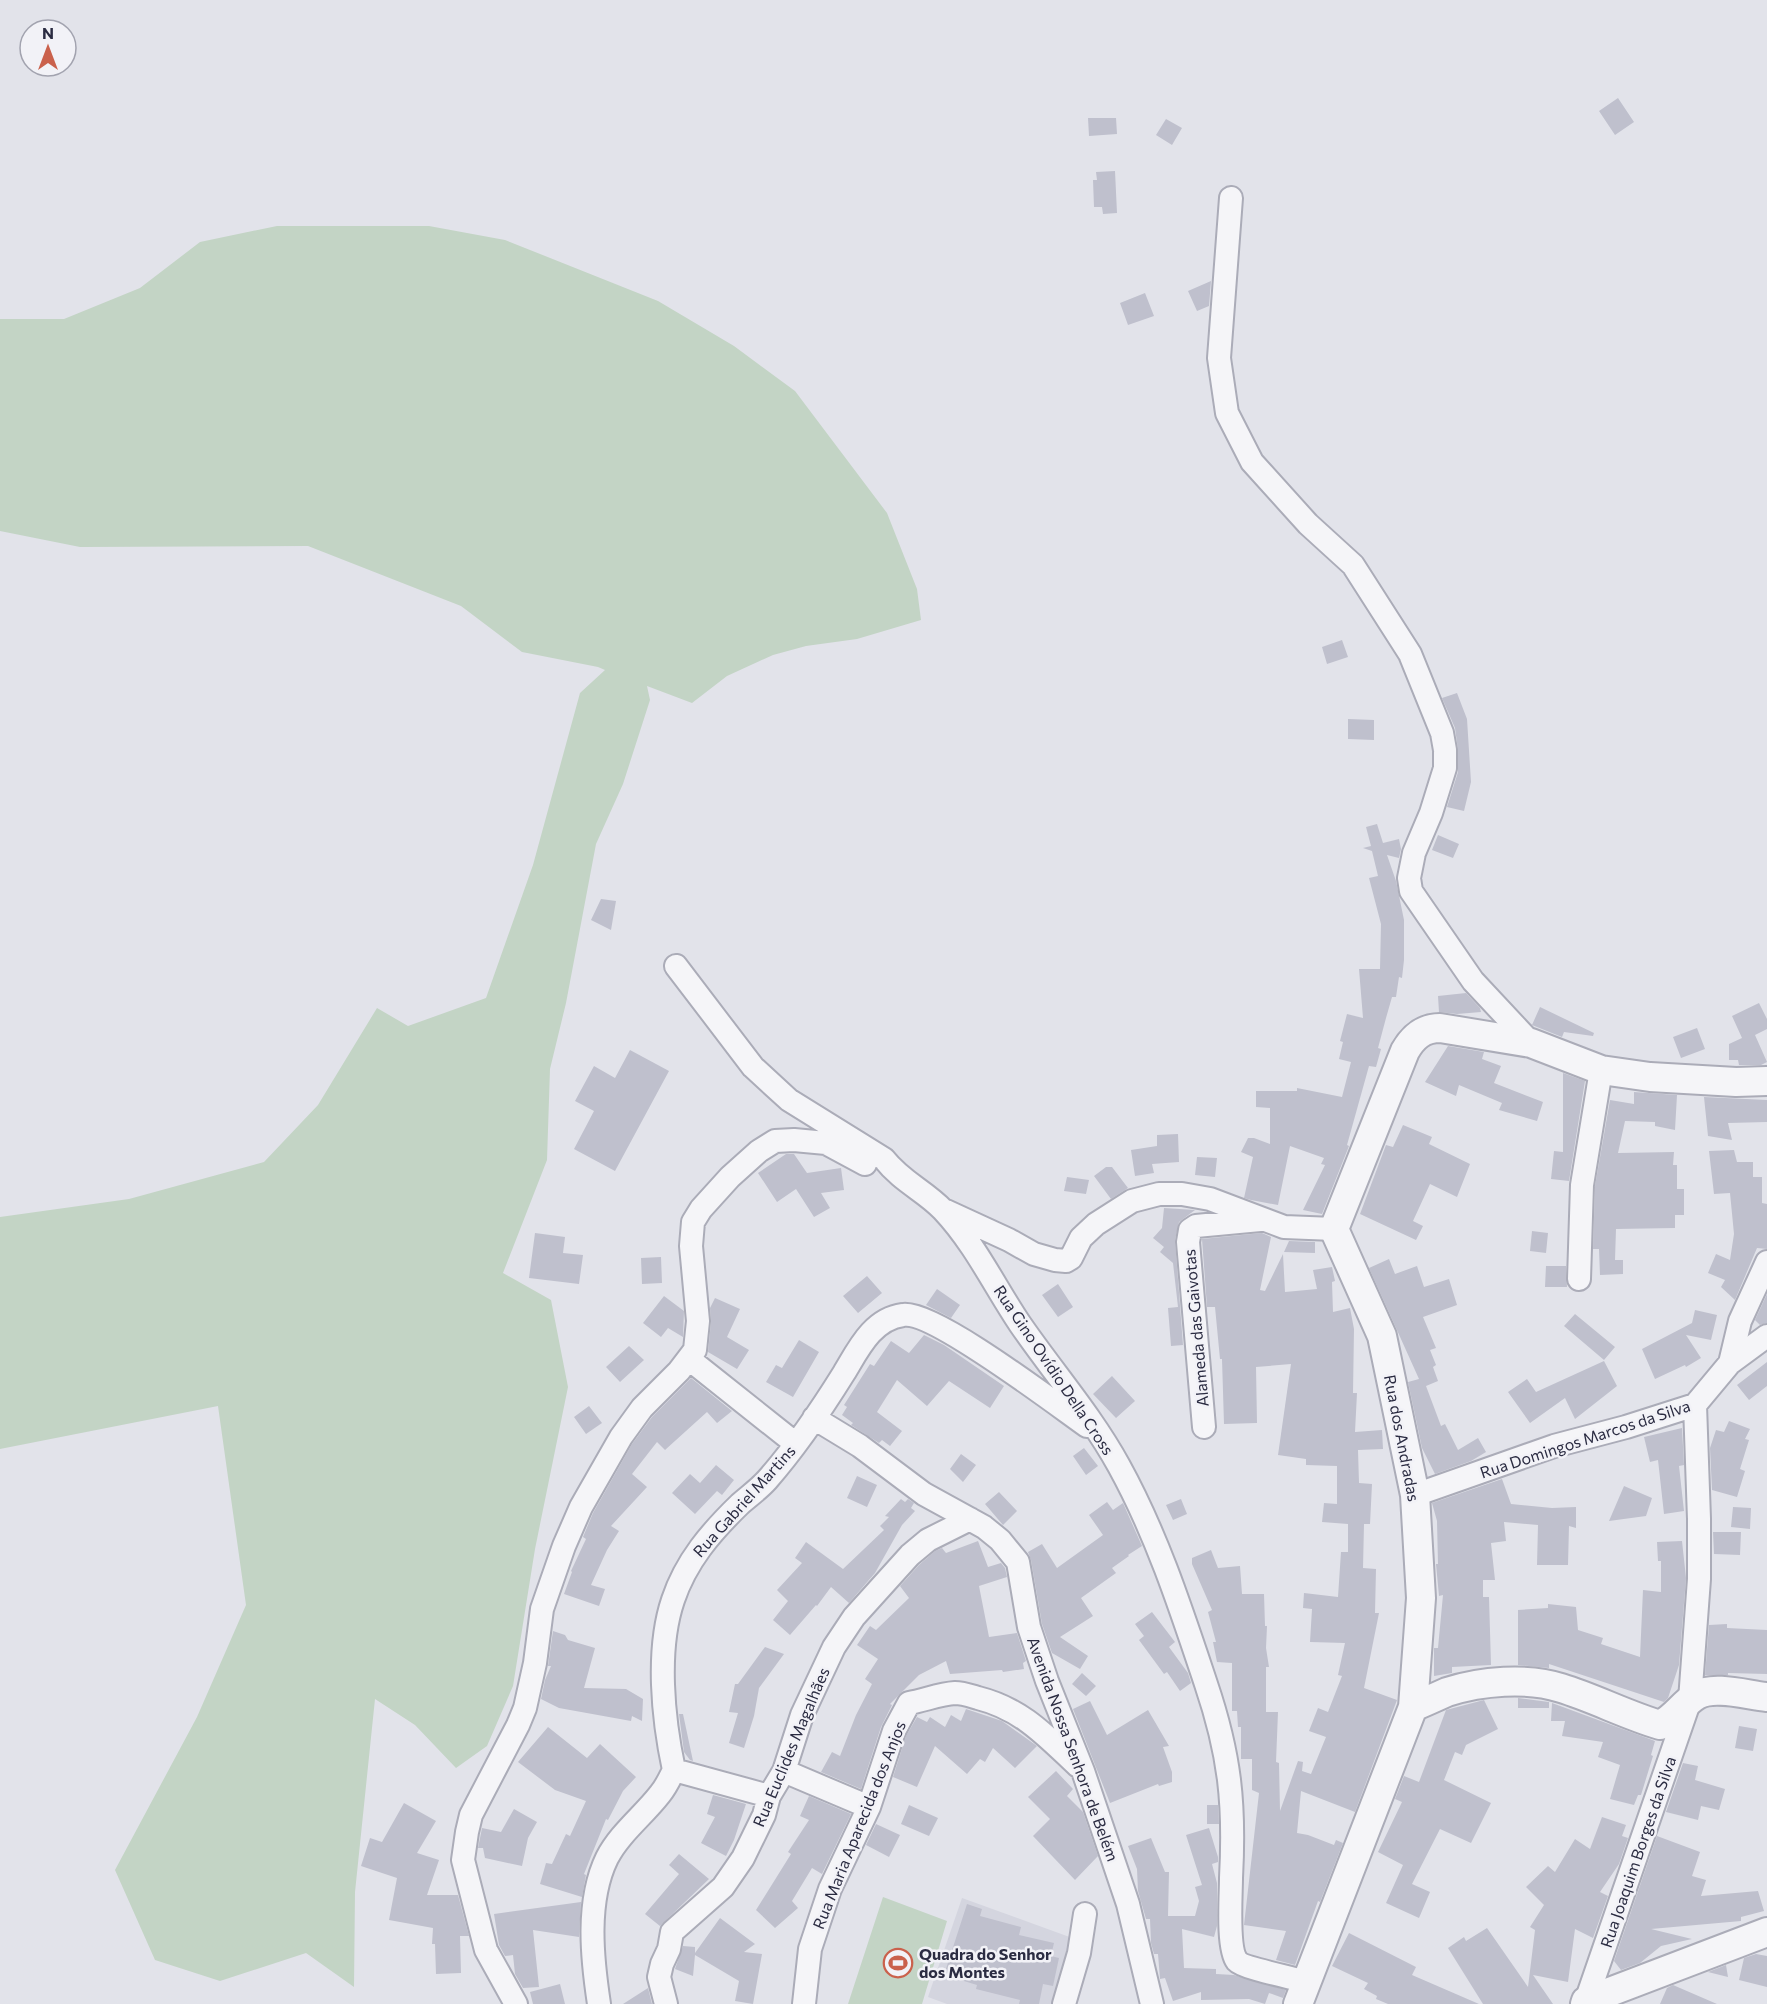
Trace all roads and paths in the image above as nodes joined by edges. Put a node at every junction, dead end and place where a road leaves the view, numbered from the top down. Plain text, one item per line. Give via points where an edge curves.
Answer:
1 (1231, 198) dead end
2 (676, 966) dead end
3 (1531, 1043) junction
4 (1601, 1070) junction
5 (1767, 1081) edge
6 (895, 1173) junction
7 (942, 1209) junction
8 (1261, 1220) junction
9 (1334, 1229) junction
10 (1767, 1262) edge
11 (1579, 1279) dead end
12 (1767, 1336) edge
13 (689, 1359) junction
14 (1730, 1363) junction
15 (1695, 1405) junction
16 (814, 1418) junction
17 (1204, 1427) dead end
18 (1100, 1435) junction
19 (796, 1444) junction
20 (1415, 1495) junction
21 (970, 1519) junction
22 (1767, 1697) edge
23 (1690, 1701) junction
24 (1413, 1707) junction
25 (674, 1770) junction
26 (784, 1771) junction
27 (1083, 1771) junction
28 (769, 1796) junction
29 (869, 1808) junction
30 (1085, 1914) dead end
31 (1767, 1932) edge
32 (1303, 1993) edge
33 (1586, 2003) edge
34 (516, 2004) edge
35 (599, 2004) edge
36 (666, 2004) edge
37 (804, 2004) edge
38 (1064, 2004) edge
39 (1152, 2004) edge

1 - 3 street via 1219,358 1227,413 1252,462 1308,524 1353,565 1410,654 1442,733 1445,750 1441,785 1410,867 1411,891 1473,981
2 - 6 street, Rua Gino Ovídio Della Cross via 753,1067 789,1100 884,1160
3 - 4 street
3 - 9 street via 1440,1028 1418,1034 1405,1051
4 - 5 street via 1650,1077
4 - 11 street via 1582,1185
6 - 7 street, Rua Gino Ovídio Della Cross
6 - 13 street via 871,1167 826,1143 794,1140 775,1141 730,1177 693,1222 691,1246 698,1330 695,1350
7 - 8 street via 1034,1254 1063,1261 1071,1258 1081,1238 1096,1224 1132,1202 1159,1194 1200,1197
7 - 18 street, Rua Gino Ovídio Della Cross
8 - 9 street via 1284,1227
8 - 17 street, Alameda das Gaivotas via 1196,1226 1190,1230
9 - 20 street, Rua dos Andradas via 1382,1336
10 - 14 street via 1740,1321
12 - 14 street, Rua Domingos Marcos da Silva
13 - 19 street
13 - 34 street via 635,1418 581,1507 542,1609 525,1708 471,1815 463,1860 486,1950
14 - 15 street, Rua Domingos Marcos da Silva
15 - 20 street, Rua Domingos Marcos da Silva via 1554,1446
15 - 23 street, Rua Joaquim Borges da Silva via 1699,1579
16 - 18 street, Rua Gabriel Martins via 866,1338 882,1322 904,1314 923,1318 955,1334
16 - 19 street, Rua Gabriel Martins
16 - 21 street, Avenida Nossa Senhora de Belém via 860,1446 924,1494
18 - 32 street, Rua Gino Ovídio Della Cross via 1134,1494 1162,1555 1218,1720 1233,1809 1230,1904 1234,1954 1238,1962
19 - 25 street, Rua Gabriel Martins via 765,1482 703,1544 689,1563 672,1602 665,1640 663,1695
20 - 24 street, Rua dos Andradas via 1421,1598
21 - 26 street, Rua Euclides Magalhães via 928,1540 910,1555 854,1617 819,1674
21 - 27 street, Avenida Nossa Senhora de Belém via 1000,1540 1018,1562 1029,1627
22 - 23 street via 1712,1689
23 - 24 street via 1660,1725 1561,1688 1533,1683 1468,1688
23 - 33 street, Rua Joaquim Borges da Silva
24 - 32 street, Rua dos Andradas
25 - 28 street
25 - 35 street via 661,1793 608,1857 599,1883 594,1910 594,1975
26 - 28 street, Rua Euclides Magalhães
26 - 29 street
27 - 29 street, Rua Maria Aparecida dos Anjos via 1020,1714 975,1697 958,1693 940,1695 909,1703 894,1731
27 - 39 street, Avenida Nossa Senhora de Belém via 1128,1904
28 - 36 street, Rua Euclides Magalhães via 743,1858 723,1887 672,1932 659,1977
29 - 37 street, Rua Maria Aparecida dos Anjos via 819,1921 810,1949
30 - 38 street via 1079,1953
31 - 33 street

